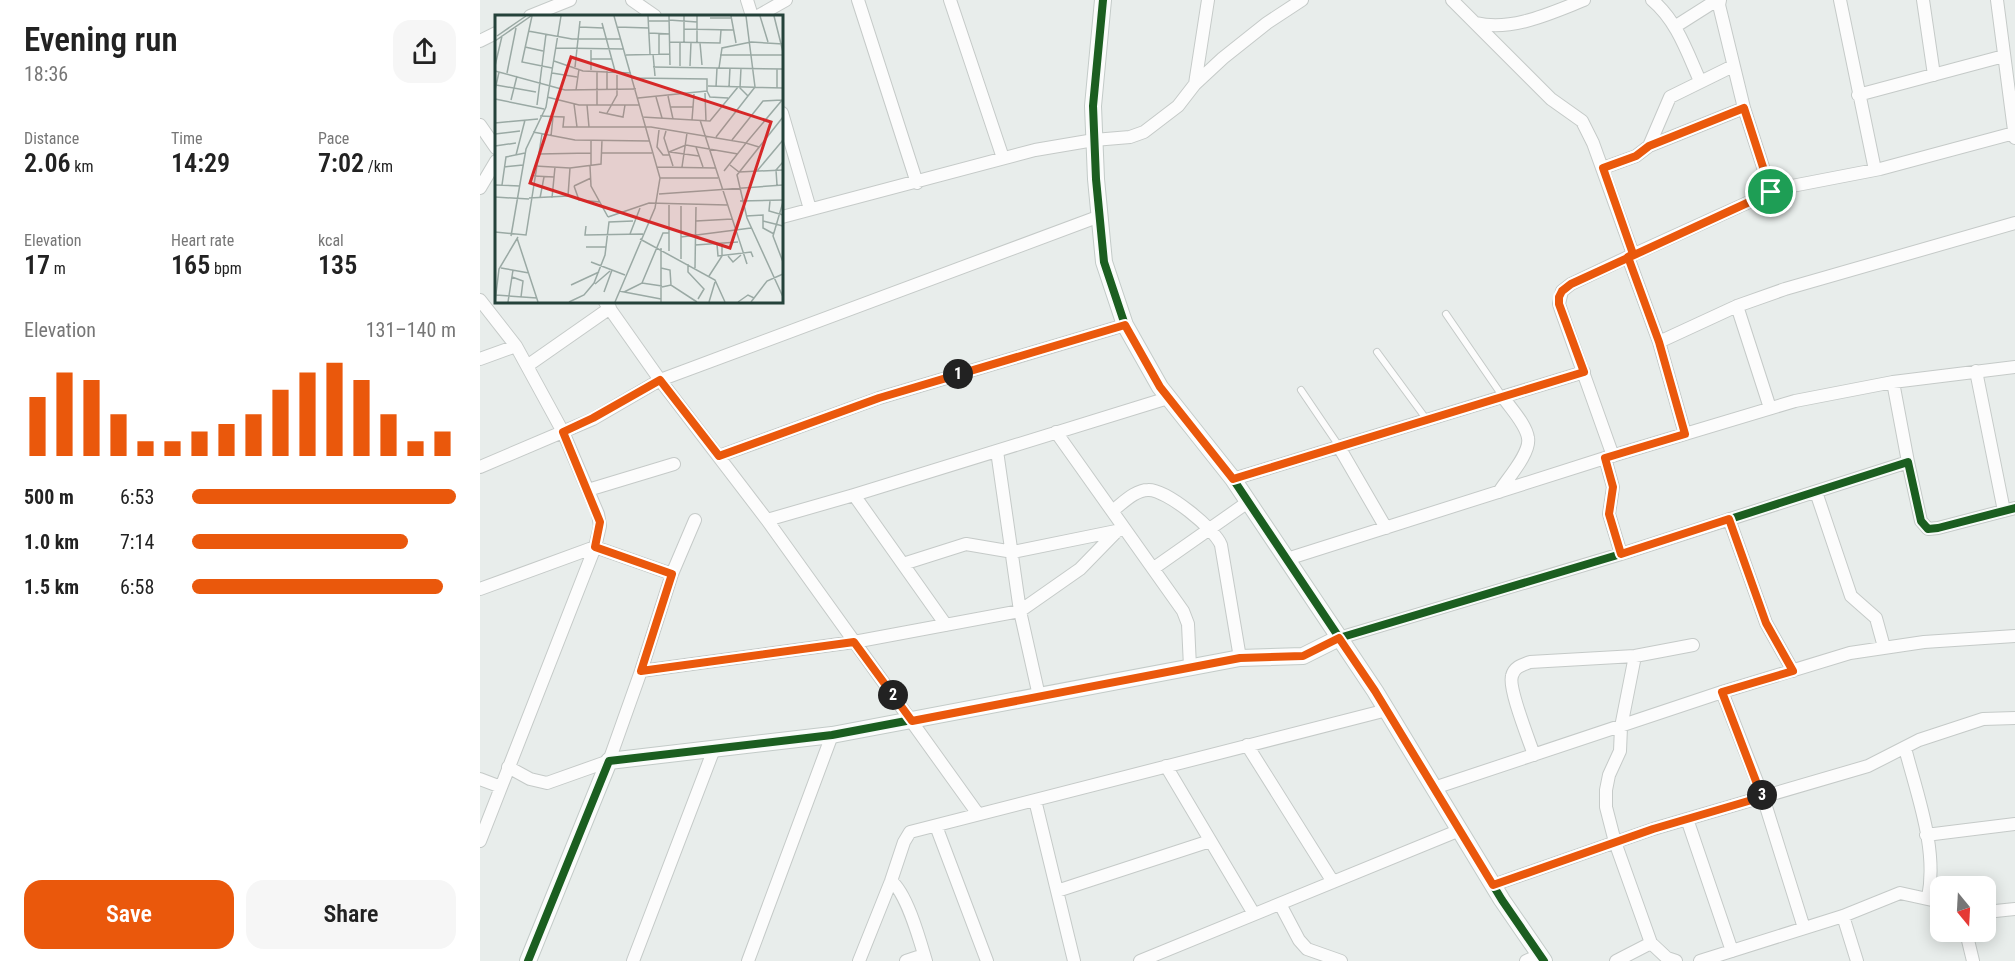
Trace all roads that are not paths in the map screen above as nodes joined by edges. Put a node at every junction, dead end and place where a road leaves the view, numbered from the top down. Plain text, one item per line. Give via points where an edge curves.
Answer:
1 (570, 0) edge
2 (632, 0) edge
3 (747, 0) edge
4 (786, 0) edge
5 (858, 0) edge
6 (950, 0) edge
7 (1103, 0) edge
8 (1208, 0) edge
9 (1302, 0) edge
10 (1452, 0) edge
11 (1584, 0) edge
12 (1652, 0) edge
13 (1718, 0) edge
14 (1840, 0) edge
15 (1923, 0) edge
16 (1997, 0) edge
17 (543, 5) edge
18 (531, 15) edge
19 (654, 15) edge
20 (752, 15) edge
21 (760, 15) edge
22 (1476, 23) junction
23 (1676, 26) junction
24 (495, 33) edge
25 (480, 40) edge
26 (2004, 56) junction
27 (1733, 66) junction
28 (1934, 75) junction
29 (1701, 81) junction
30 (1195, 84) junction
31 (1858, 95) junction
32 (1744, 108) junction
33 (783, 116) edge
34 (486, 133) edge
35 (2014, 133) edge
36 (2015, 138) edge
37 (1094, 140) junction
38 (495, 146) edge
39 (1649, 146) junction
40 (1003, 158) junction
41 (495, 163) edge
42 (1603, 168) junction
43 (1875, 170) junction
44 (917, 183) junction
45 (480, 188) edge
46 (1771, 192) junction
47 (810, 209) junction
48 (1100, 216) junction
49 (783, 217) edge
50 (2015, 223) edge
51 (1630, 256) junction
52 (480, 300) edge
53 (607, 305) edge
54 (1737, 306) junction
55 (1446, 314) dead end
56 (1125, 325) junction
57 (1659, 342) junction
58 (516, 346) junction
59 (1377, 352) dead end
60 (480, 359) edge
61 (527, 366) junction
62 (2015, 367) edge
63 (1976, 371) junction
64 (1584, 372) junction
65 (660, 380) junction
66 (1893, 382) junction
67 (1301, 390) dead end
68 (1503, 397) junction
69 (1168, 398) junction
70 (1770, 408) junction
71 (1427, 420) junction
72 (563, 432) junction
73 (1056, 432) junction
74 (1685, 434) junction
75 (1340, 447) junction
76 (997, 451) junction
77 (719, 456) junction
78 (1609, 457) junction
79 (1908, 462) junction
80 (675, 464) dead end
81 (480, 467) edge
82 (1233, 479) junction
83 (588, 490) junction
84 (1499, 492) junction
85 (1816, 492) junction
86 (854, 495) junction
87 (1248, 502) junction
88 (2009, 509) edge
89 (1113, 511) junction
90 (1729, 519) junction
91 (695, 520) dead end
92 (767, 520) junction
93 (1210, 528) junction
94 (1386, 528) junction
95 (1122, 529) junction
96 (595, 547) junction
97 (1012, 552) junction
98 (1621, 554) junction
99 (1287, 559) junction
100 (903, 564) junction
101 (1154, 568) junction
102 (672, 574) junction
103 (480, 589) edge
104 (1020, 611) junction
105 (946, 625) junction
106 (2015, 636) edge
107 (1339, 638) junction
108 (854, 642) junction
109 (1693, 645) dead end
110 (1884, 647) junction
111 (1635, 656) junction
112 (1240, 658) junction
113 (1190, 667) junction
114 (641, 671) junction
115 (1793, 671) junction
116 (1722, 692) junction
117 (1038, 696) junction
118 (1387, 710) junction
119 (2015, 718) edge
120 (912, 721) junction
121 (1621, 727) junction
122 (832, 735) junction
123 (1247, 746) junction
124 (1905, 748) junction
125 (714, 749) junction
126 (1534, 755) junction
127 (609, 761) junction
128 (1166, 766) junction
129 (508, 767) junction
130 (480, 779) edge
131 (501, 787) junction
132 (1434, 788) junction
133 (1762, 797) junction
134 (1035, 800) junction
135 (978, 814) junction
136 (1687, 819) junction
137 (2015, 824) edge
138 (936, 826) junction
139 (1460, 830) junction
140 (1926, 835) junction
141 (1210, 841) junction
142 (480, 842) edge
143 (1615, 842) junction
144 (891, 881) junction
145 (1333, 882) junction
146 (1493, 885) junction
147 (1057, 891) junction
148 (1928, 898) joint
149 (1280, 904) junction
150 (2015, 909) edge
151 (1996, 911) edge
152 (1254, 914) junction
153 (1843, 916) junction
154 (1804, 928) junction
155 (1968, 942) edge
156 (1651, 943) junction
157 (1732, 951) junction
158 (925, 958) edge
159 (1536, 959) edge
160 (528, 961) edge
161 (633, 961) edge
162 (748, 961) edge
163 (859, 961) edge
164 (906, 961) edge
165 (987, 961) edge
166 (1074, 961) edge
167 (1140, 961) edge
168 (1341, 961) edge
169 (1616, 961) edge
170 (1676, 961) edge
171 (1700, 961) edge
172 (1857, 961) edge
173 (1973, 961) edge

1 - 17 street
2 - 19 street
3 - 20 street
4 - 21 street
5 - 44 street
6 - 40 street
7 - 37 street via 1093,106
8 - 30 street
9 - 30 street via 1267,23
10 - 22 street
11 - 22 street via 1516,23
12 - 23 street
13 - 23 street
13 - 27 street
14 - 31 street
15 - 28 street
16 - 26 street
17 - 18 street
22 - 42 street via 1551,99 1582,121
23 - 29 street
24 - 25 street
26 - 28 street
26 - 35 street
27 - 29 street
27 - 32 street
28 - 31 street
29 - 39 street via 1670,97
30 - 37 street via 1178,106 1144,132
31 - 43 street
32 - 39 street
32 - 46 street
33 - 47 street
34 - 38 street
35 - 36 street
35 - 43 street
37 - 40 street
37 - 48 street
39 - 42 street via 1636,156
40 - 44 street
41 - 45 street
42 - 51 street
43 - 46 street
44 - 47 street
46 - 51 street
47 - 49 street
48 - 56 street via 1104,262
48 - 65 street
50 - 54 street
51 - 57 street
51 - 64 street via 1571,284 1559,297
52 - 58 street
53 - 61 street
53 - 65 street
54 - 57 street
54 - 70 street
55 - 68 lane
56 - 69 street
56 - 77 street via 879,398
57 - 74 street
58 - 60 street
58 - 61 street
59 - 71 lane
61 - 72 street
62 - 63 street
63 - 66 street
63 - 88 street
64 - 68 street
64 - 78 street
65 - 72 street
65 - 77 street
66 - 70 street
66 - 79 street
67 - 75 lane
68 - 71 street
68 - 84 street via 1526,430 1528,444
69 - 73 street
69 - 82 street
70 - 74 street
71 - 75 street
72 - 81 street
72 - 83 street
73 - 76 street
73 - 89 street
74 - 78 street
75 - 82 street
75 - 94 street
76 - 86 street
76 - 97 street
77 - 92 street
78 - 84 street
78 - 98 street via 1613,487 1609,514
79 - 85 street
79 - 88 street via 1921,521 1928,529
80 - 83 street
82 - 87 street
83 - 96 street via 600,522
84 - 94 street
85 - 90 street
85 - 110 street via 1851,596 1876,618
86 - 92 street
86 - 100 street
87 - 93 street
87 - 99 street
89 - 93 street via 1133,495 1146,489 1157,490
89 - 95 street
90 - 98 street
90 - 115 street via 1766,623
91 - 102 street
92 - 108 street
93 - 101 street
93 - 112 street via 1221,545
94 - 99 street
95 - 97 street
95 - 101 street
95 - 104 street via 1091,559
96 - 102 street
96 - 103 street
96 - 129 street
97 - 100 street via 966,544
97 - 104 street
98 - 107 street
99 - 107 street
100 - 105 street
101 - 113 street via 1188,624
102 - 114 street
104 - 105 street
104 - 117 street
105 - 108 street
106 - 110 street
107 - 112 street via 1303,656
107 - 118 street
108 - 114 street
108 - 120 street
109 - 111 street
110 - 115 street
111 - 121 street
111 - 126 street via 1530,662 1516,668 1512,688
112 - 113 street
113 - 117 street
114 - 127 street
115 - 116 street
116 - 121 street
116 - 133 street
117 - 120 street
118 - 123 street
118 - 132 street
119 - 124 street via 1983,719
120 - 122 street
120 - 135 street
121 - 126 street
121 - 143 street via 1620,751 1606,790
122 - 125 street
122 - 162 street
123 - 128 street
123 - 145 street
124 - 133 street via 1868,766
124 - 140 street
125 - 127 street
125 - 161 street
126 - 132 street
127 - 129 street via 547,783
127 - 160 street
128 - 134 street
128 - 141 street
129 - 131 street
130 - 131 street
131 - 142 street
132 - 139 street
133 - 136 street
133 - 154 street
134 - 135 street
134 - 147 street
135 - 138 street
136 - 143 street
136 - 157 street
137 - 140 street
138 - 144 street via 907,834
138 - 165 street
139 - 145 street
139 - 146 street
140 - 148 street via 1930,865
141 - 147 street
141 - 152 street
143 - 146 street
143 - 156 street
144 - 158 street via 897,885 914,923
144 - 163 street
145 - 149 street
146 - 159 street
147 - 166 street
148 - 153 street via 1900,892
149 - 152 street
149 - 168 street via 1307,949
150 - 151 street
152 - 167 street
153 - 154 street
153 - 172 street
154 - 157 street
155 - 173 street
156 - 169 street
156 - 170 street
157 - 171 street
158 - 164 street

